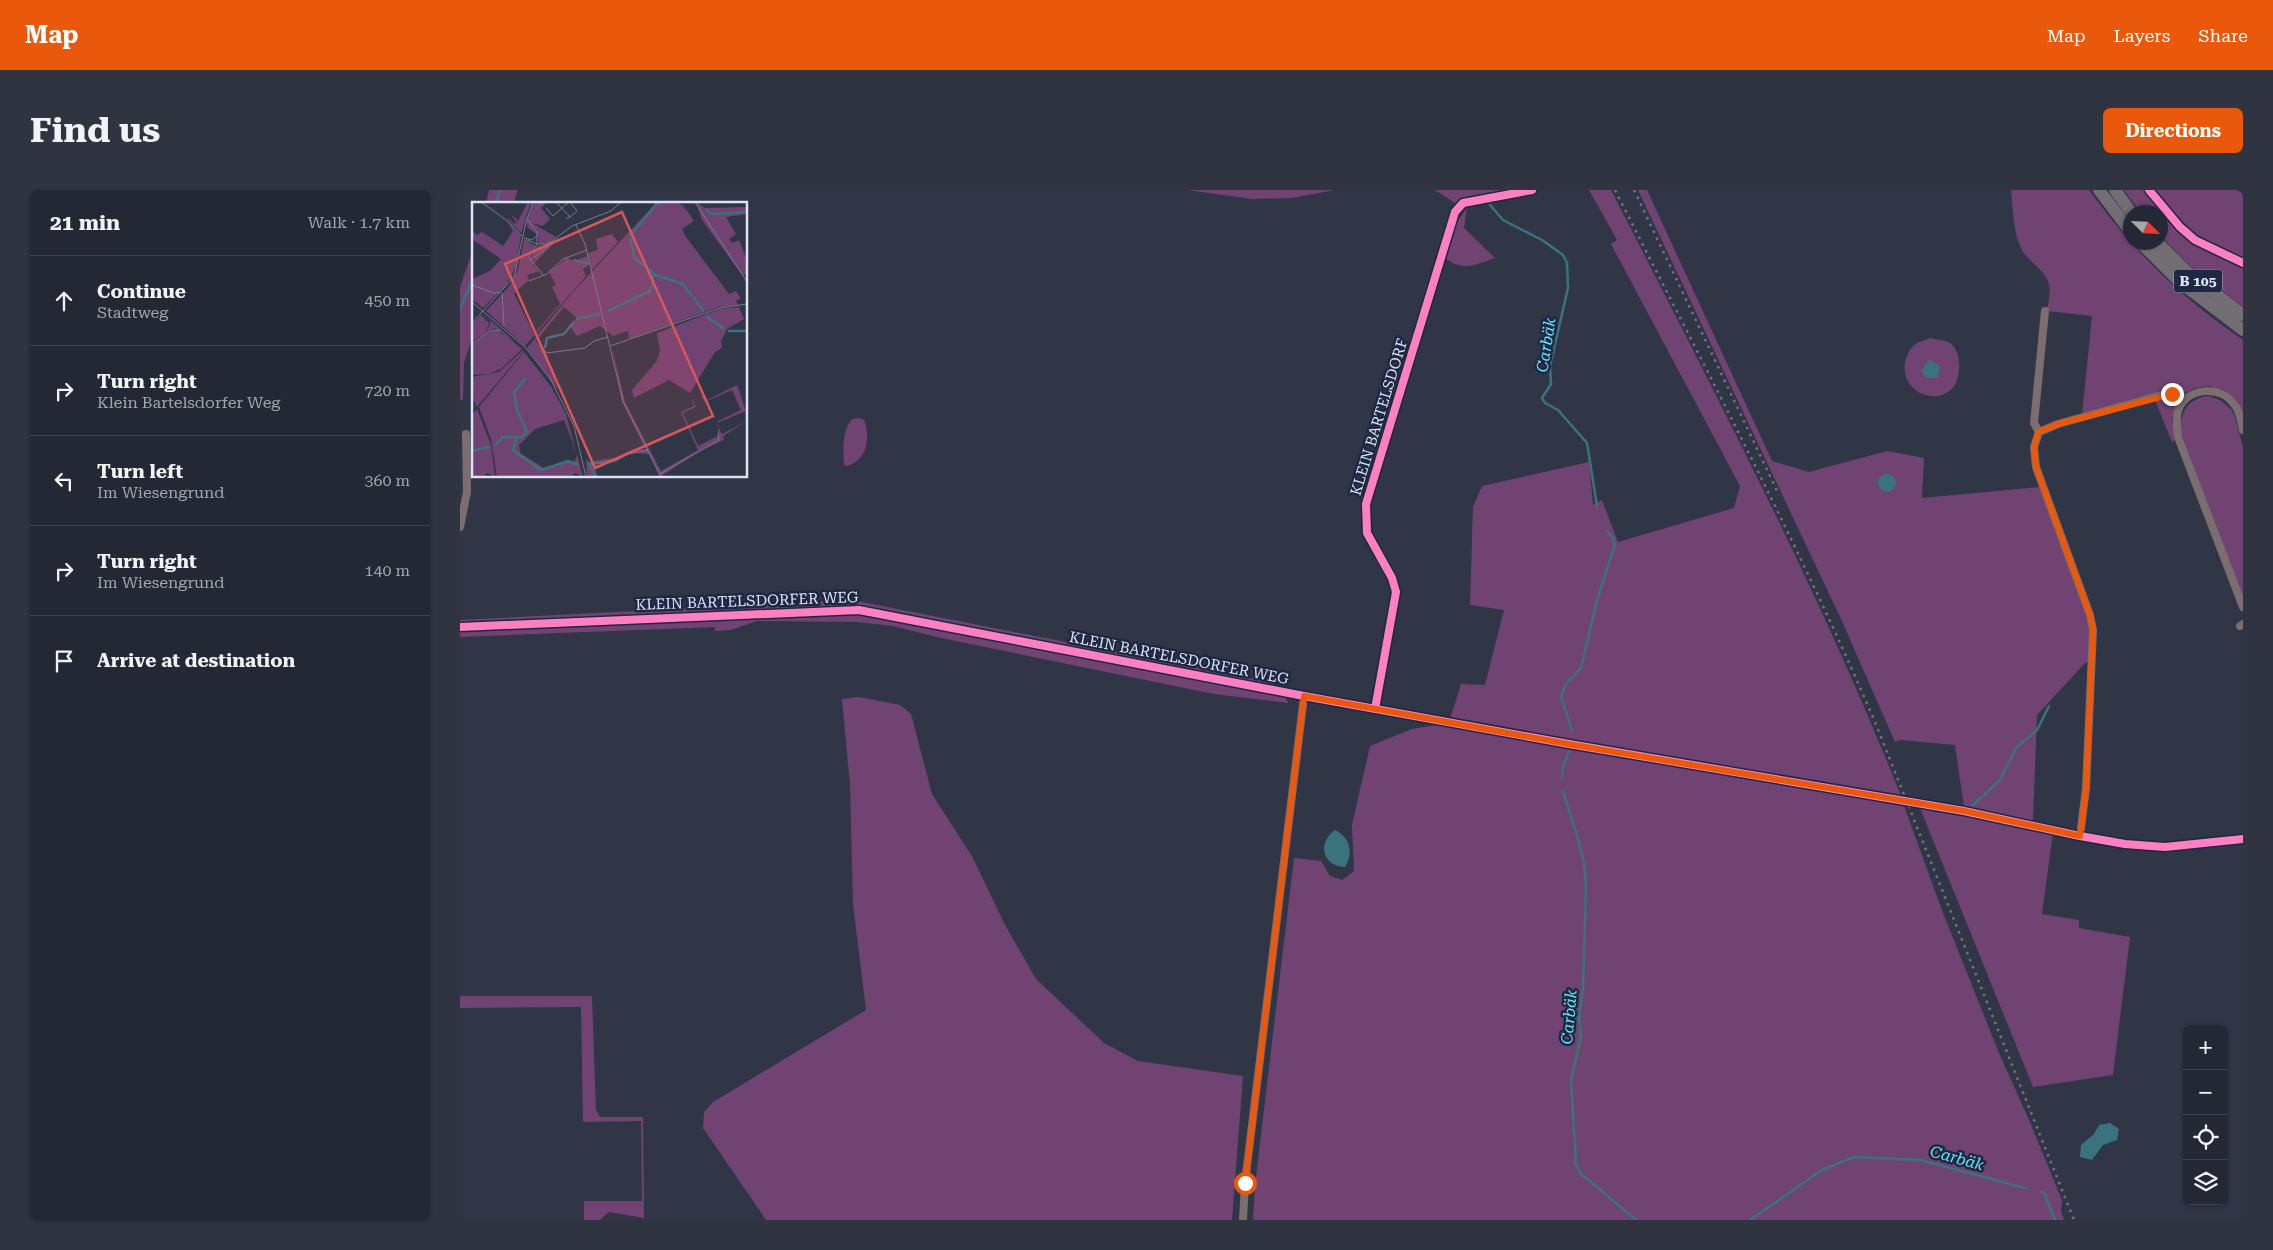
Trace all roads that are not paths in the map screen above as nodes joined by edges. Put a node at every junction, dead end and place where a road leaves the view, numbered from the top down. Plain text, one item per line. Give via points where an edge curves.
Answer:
1 (1532, 190) edge
2 (2100, 190) edge
3 (2115, 190) edge
4 (2126, 205) edge
5 (2123, 221) edge
6 (2148, 250) edge
7 (2165, 250) edge
8 (2045, 311) dead end
9 (2243, 315) edge
10 (2243, 330) edge
11 (2186, 398) junction
12 (2243, 430) edge
13 (2038, 432) junction
14 (466, 434) dead end
15 (471, 451) edge
16 (460, 527) edge
17 (2243, 607) edge
18 (460, 627) edge
19 (1304, 696) junction
20 (1375, 709) junction
21 (2080, 836) junction
22 (2243, 839) edge
23 (1243, 1220) edge

1 - 20 street, KLEIN BARTELSDORF via 1463,204 1455,212 1366,504 1367,534 1392,578 1396,592
2 - 5 highway
3 - 4 highway
6 - 10 highway, B 105 via 2180,282
7 - 9 highway, B 105 via 2186,272
8 - 13 street via 2034,424
11 - 12 street via 2205,391 2220,393 2234,403
11 - 13 street via 2162,395
11 - 17 street via 2178,412 2178,437
13 - 21 street via 2034,447 2036,467 2093,630 2086,788
14 - 15 street
15 - 16 street
18 - 19 street, KLEIN BARTELSDORFER WEG via 859,610
19 - 20 street, KLEIN BARTELSDORFER WEG
19 - 23 street
20 - 21 street, KLEIN BARTELSDORFER WEG via 1964,811
21 - 22 street, KLEIN BARTELSDORFER WEG via 2125,844 2165,846

